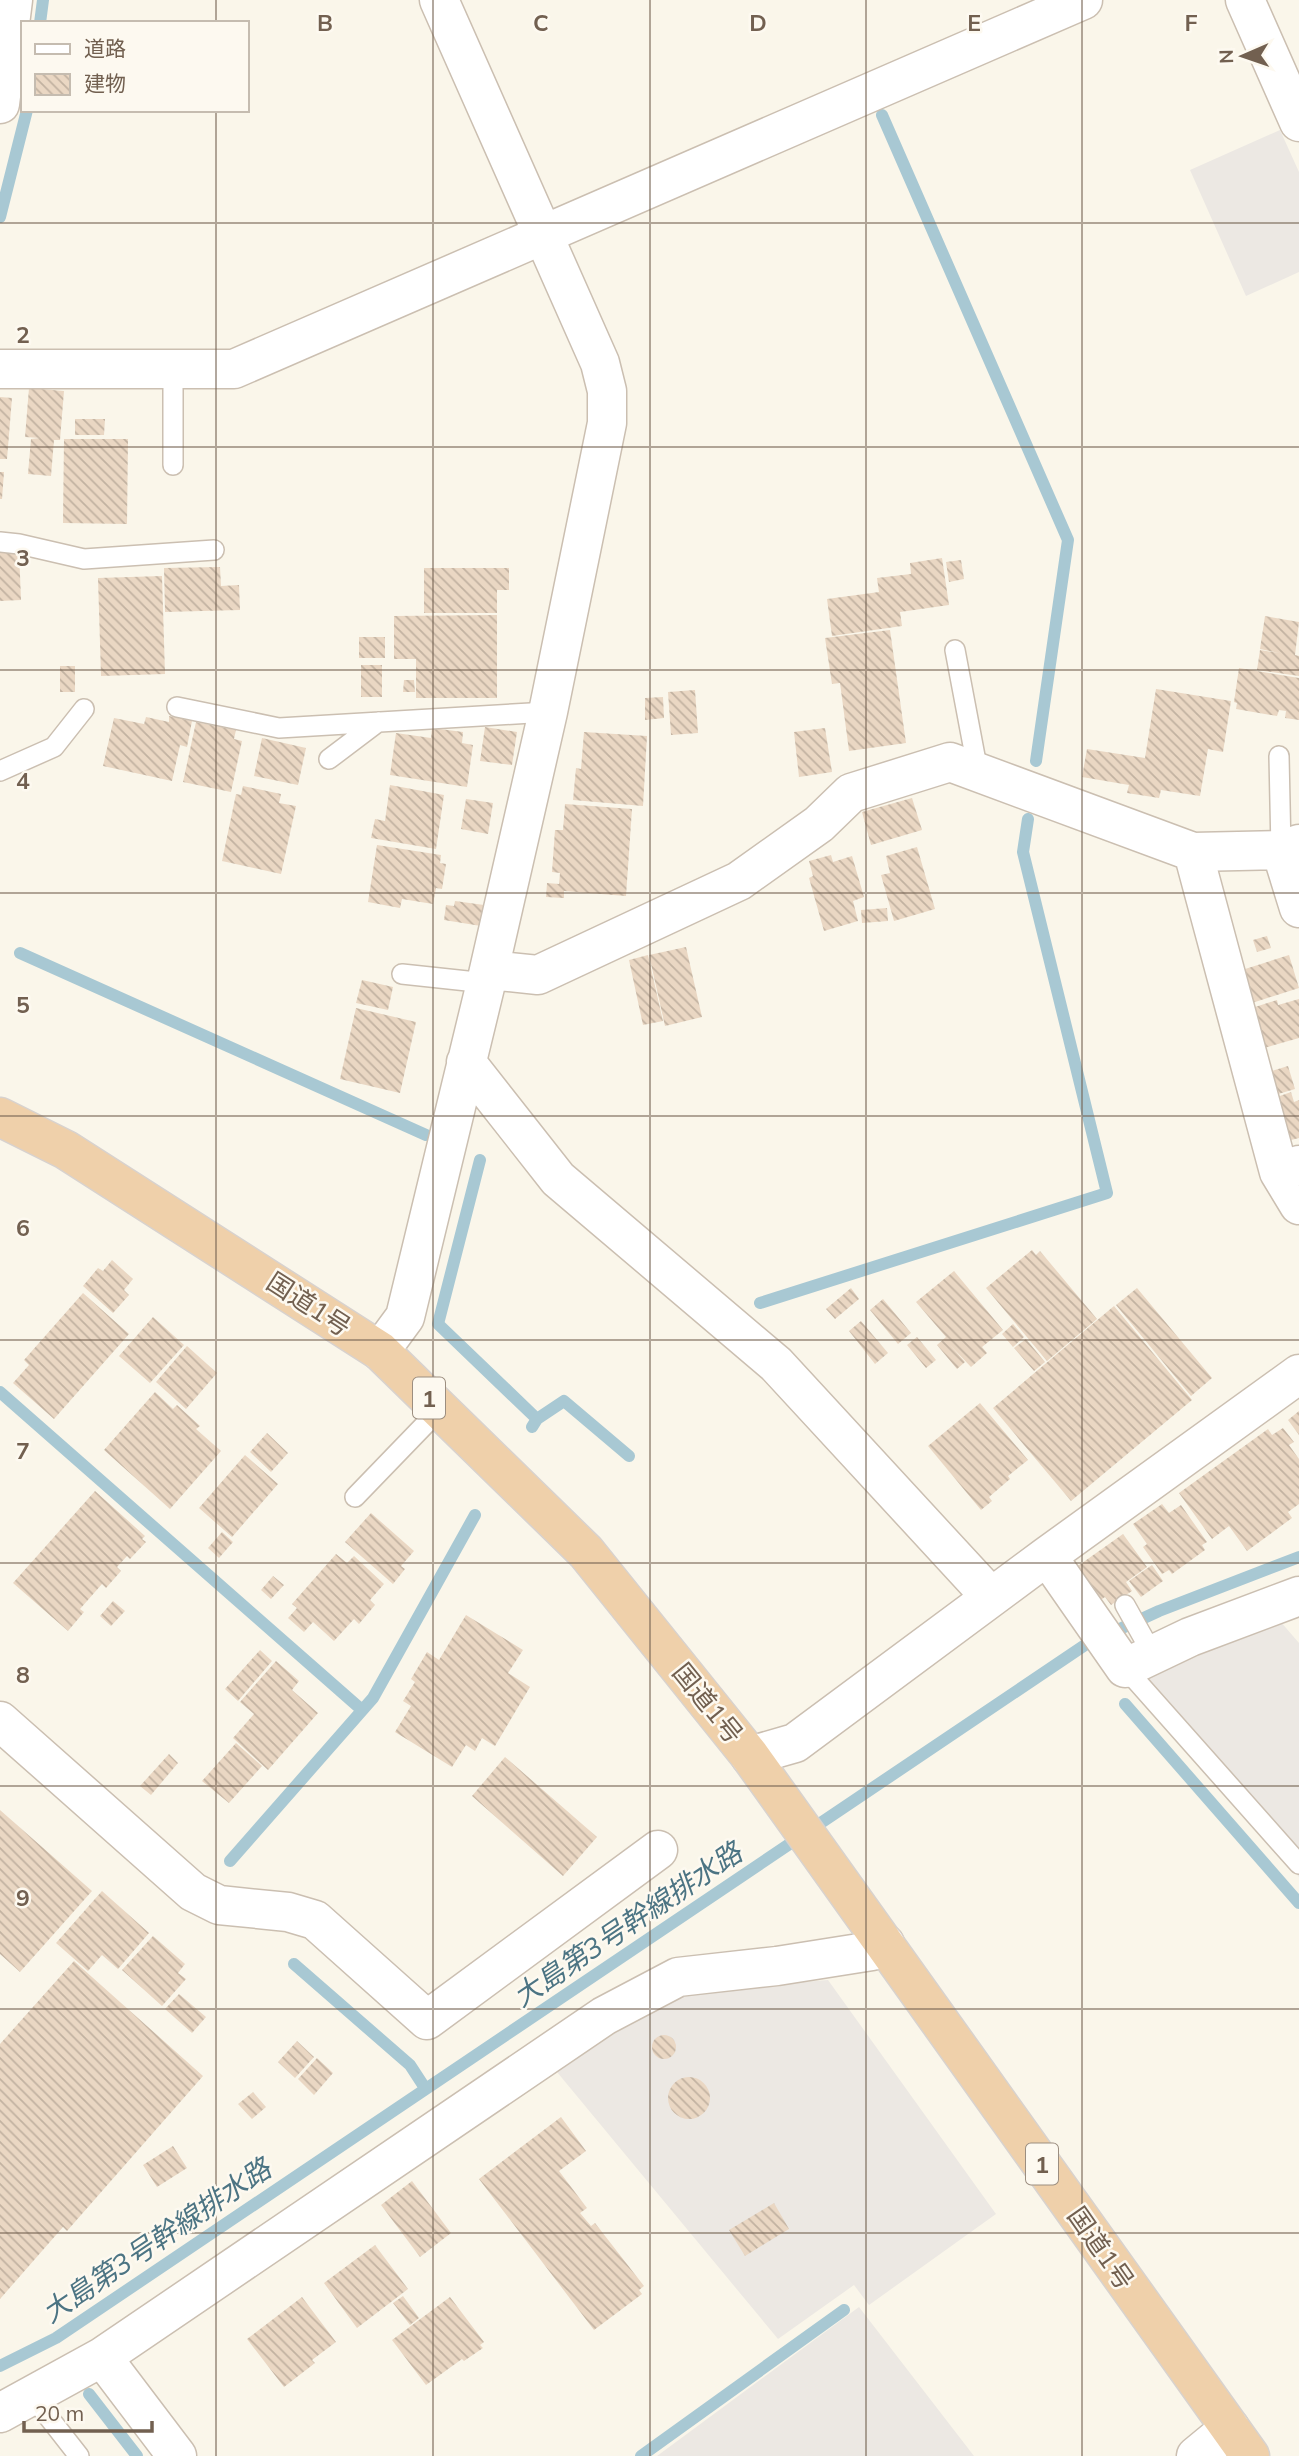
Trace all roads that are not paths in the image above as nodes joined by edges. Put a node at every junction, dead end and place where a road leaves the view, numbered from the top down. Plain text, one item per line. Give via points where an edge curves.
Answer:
1 (13, 0) edge
2 (439, 0) edge
3 (1083, 0) edge
4 (1245, 0) edge
5 (0, 104) edge
6 (1299, 122) edge
7 (544, 234) junction
8 (0, 369) edge
9 (173, 369) junction
10 (173, 465) dead end
11 (0, 542) edge
12 (214, 550) dead end
13 (955, 650) dead end
14 (177, 707) dead end
15 (84, 709) dead end
16 (548, 712) junction
17 (378, 722) junction
18 (1279, 755) dead end
19 (329, 759) dead end
20 (0, 771) edge
21 (978, 772) junction
22 (1290, 847) edge
23 (1193, 852) junction
24 (1299, 908) edge
25 (402, 974) dead end
26 (487, 976) junction
27 (466, 1062) junction
28 (0, 1117) edge
29 (1289, 1168) edge
30 (1299, 1205) edge
31 (380, 1351) junction
32 (1299, 1374) edge
33 (440, 1409) junction
34 (355, 1497) dead end
35 (1046, 1556) junction
36 (1299, 1596) edge
37 (991, 1597) junction
38 (1136, 1657) junction
39 (0, 1721) edge
40 (760, 1769) junction
41 (658, 1850) dead end
42 (1299, 1864) edge
43 (886, 1944) junction
44 (102, 2357) junction
45 (16, 2404) edge
46 (1240, 2442) edge
47 (79, 2456) edge
48 (177, 2456) edge
49 (1196, 2456) edge

1 - 5 street
2 - 7 street
3 - 7 street
4 - 6 street
7 - 9 street via 234,369
7 - 16 street via 600,363 607,391 607,423
8 - 9 street
9 - 10 lane
11 - 12 lane via 84,559
13 - 21 lane
14 - 17 lane via 279,728
15 - 20 lane via 54,747
16 - 17 lane
16 - 26 street
17 - 19 lane
18 - 22 lane
21 - 23 street
21 - 26 street via 950,762 851,793 820,824 739,881 538,975
22 - 23 street
22 - 24 street
23 - 29 street
25 - 26 lane
26 - 27 street
27 - 31 street via 405,1317
27 - 37 street via 558,1179 776,1364
28 - 31 highway, 国道1号 / 1 via 66,1150
29 - 30 street
31 - 33 highway, 国道1号 / 1
32 - 35 street
33 - 34 lane
33 - 40 highway, 国道1号 / 1 via 586,1552
35 - 37 street
35 - 38 street via 1108,1612
36 - 38 street
37 - 40 street
38 - 42 lane
39 - 41 street via 193,1892 219,1905 288,1912 315,1920 427,2020
40 - 43 highway, 国道1号 / 1
43 - 44 street via 872,1951 678,1977 604,2016
43 - 46 highway, 国道1号 / 1
44 - 45 street
44 - 48 street
45 - 47 lane
46 - 49 street

